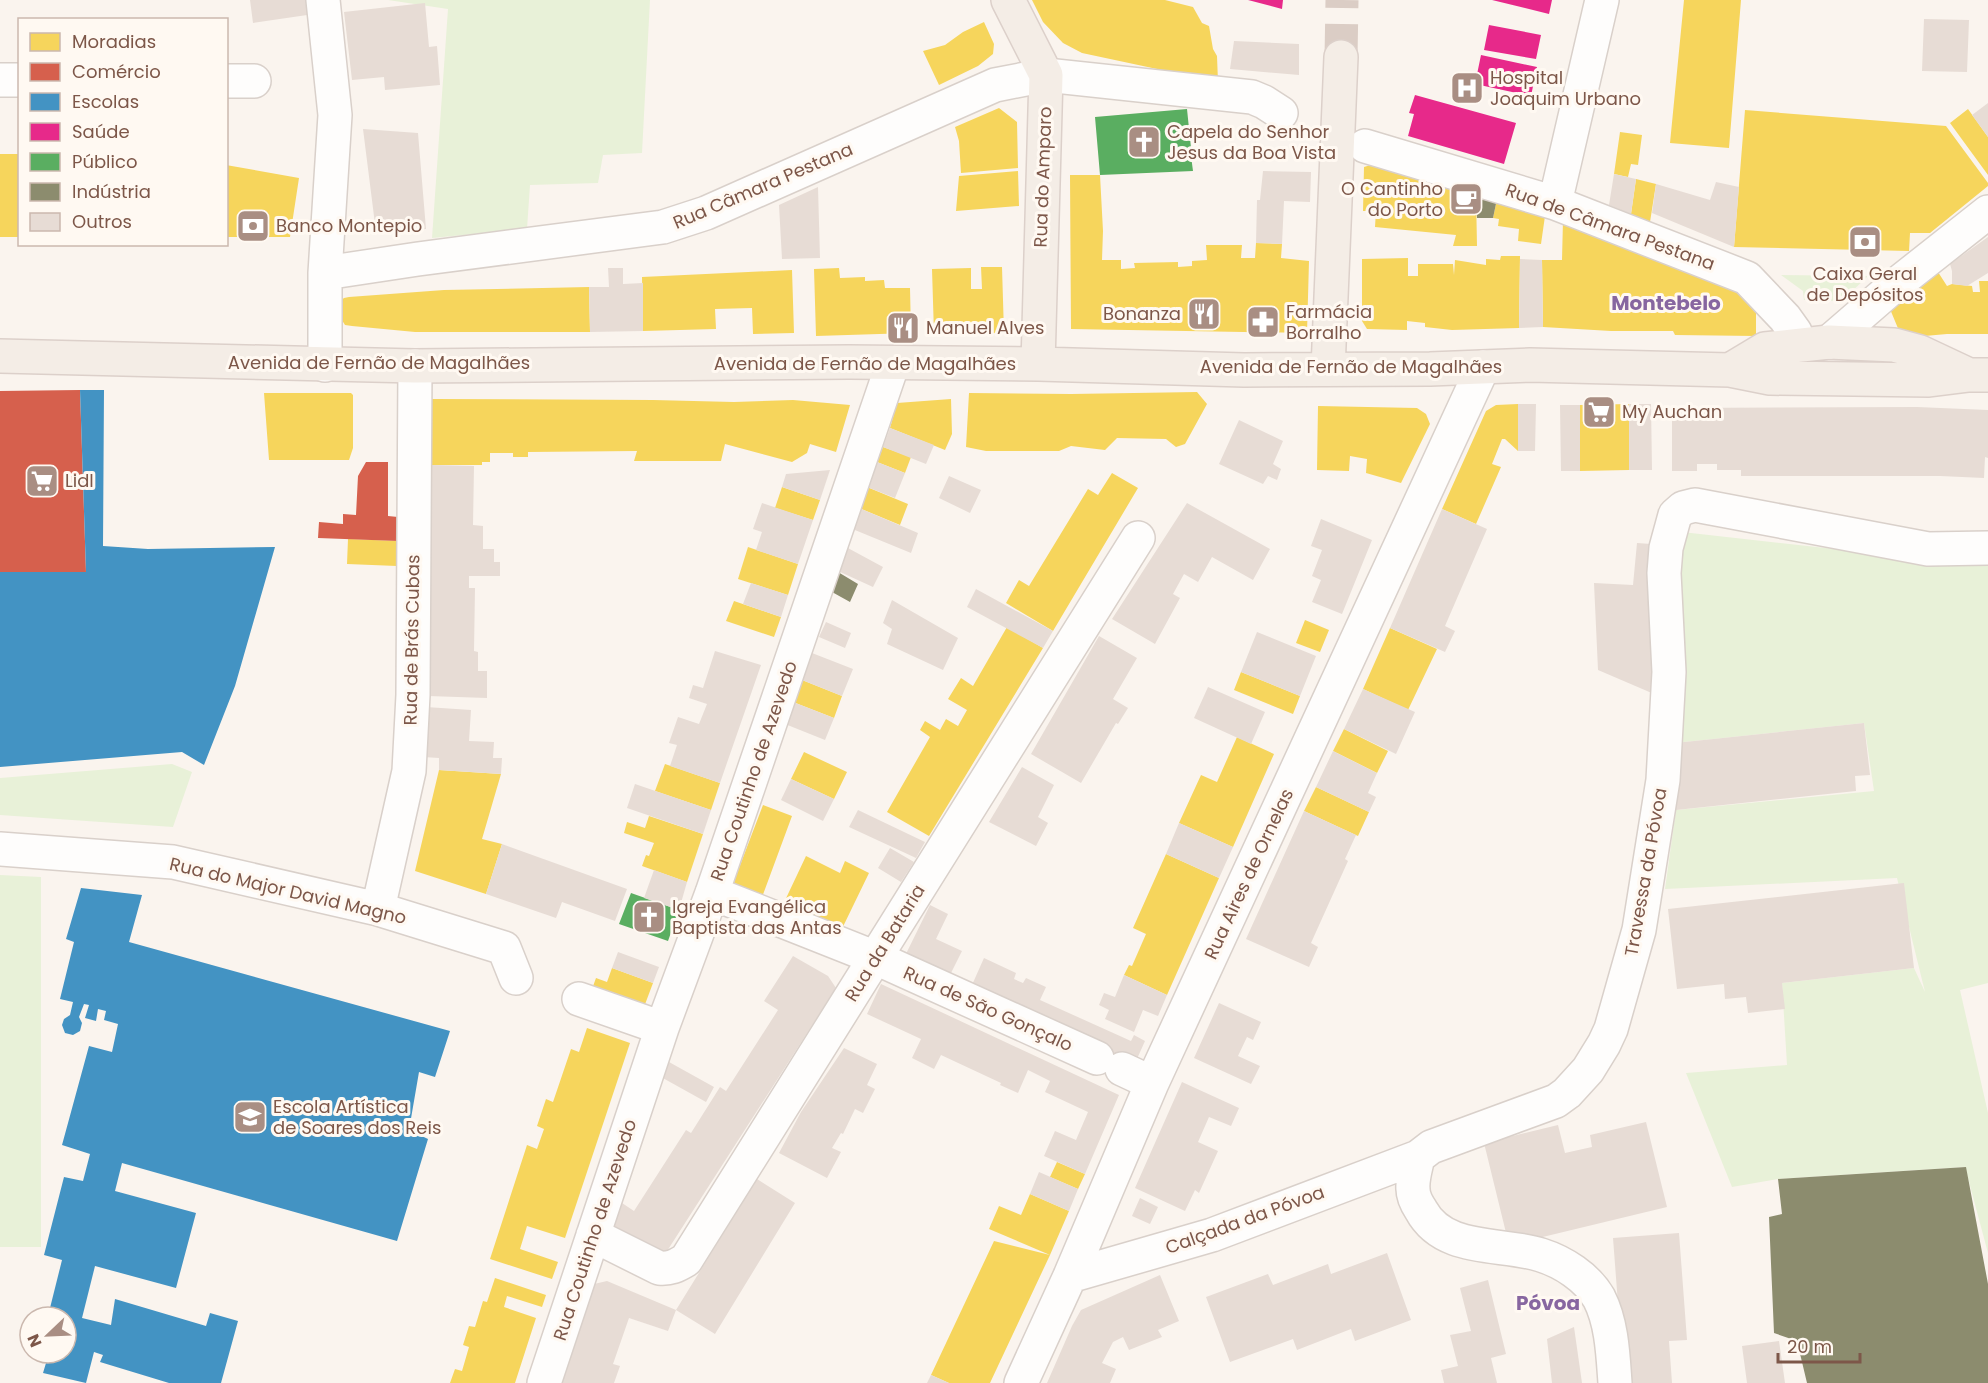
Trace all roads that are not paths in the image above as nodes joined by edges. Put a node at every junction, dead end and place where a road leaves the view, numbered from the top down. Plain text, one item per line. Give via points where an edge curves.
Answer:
1 (323, 0) edge
2 (1008, 0) edge
3 (1602, 0) edge
4 (1341, 57) tunnel mouth
5 (1046, 75) junction
6 (0, 80) edge
7 (18, 80) edge
8 (1281, 113) dead end
9 (1377, 150) dead end
10 (1555, 203) junction
11 (1988, 212) edge
12 (326, 273) junction
13 (1814, 343) junction
14 (0, 356) edge
15 (893, 363) junction
16 (1038, 364) junction
17 (325, 365) junction
18 (415, 366) junction
19 (1483, 367) junction
20 (1328, 369) junction
21 (1730, 370) junction
22 (1978, 375) edge
23 (1138, 538) dead end
24 (1988, 548) edge
25 (0, 849) edge
26 (712, 893) junction
27 (378, 909) junction
28 (876, 958) junction
29 (516, 978) dead end
30 (579, 999) dead end
31 (662, 1028) junction
32 (1152, 1083) junction
33 (1418, 1157) junction
34 (593, 1235) junction
35 (1070, 1276) junction
36 (544, 1383) edge
37 (1021, 1383) edge
38 (1615, 1383) edge

1 - 12 street via 335,115
2 - 5 main road, Rua do Amparo
3 - 10 street
4 - 20 main road
5 - 8 street via 1252,98
5 - 12 street, Rua Câmara Pestana via 994,85 706,213 663,227
5 - 16 main road, Rua do Amparo
6 - 7 street
9 - 10 street, Rua de Câmara Pestana
10 - 13 street, Rua de Câmara Pestana via 1748,278 1795,332
11 - 13 street
12 - 17 street
13 - 21 main road, Avenida de Fernão de Magalhães via 1764,349
13 - 22 main road, Avenida de Fernão de Magalhães via 1894,345
14 - 17 main road, Avenida de Fernão de Magalhães
15 - 16 main road, Avenida de Fernão de Magalhães
15 - 18 main road, Avenida de Fernão de Magalhães
15 - 26 street, Rua Coutinho de Azevedo
16 - 20 main road, Avenida de Fernão de Magalhães
17 - 18 main road, Avenida de Fernão de Magalhães
18 - 27 street, Rua de Brás Cubas via 409,771
19 - 20 main road, Avenida de Fernão de Magalhães
19 - 21 main road, Avenida de Fernão de Magalhães
19 - 32 street, Rua Aires de Ornelas
21 - 22 main road, Avenida de Fernão de Magalhães via 1770,378 1929,380
23 - 28 street, Rua da Bataria
24 - 33 street, Travessa da Póvoa via 1928,549 1695,505 1674,515 1664,573 1669,672 1664,780 1639,930 1611,1029 1588,1070 1556,1101 1431,1147
25 - 27 street, Rua do Major David Magno via 173,862
26 - 28 street, Rua de São Gonçalo
26 - 31 street, Rua Coutinho de Azevedo
27 - 29 street, Rua do Major David Magno via 504,948
28 - 32 street, Rua de São Gonçalo
28 - 34 street, Rua da Bataria via 686,1260 668,1269 659,1268
30 - 31 street
31 - 34 street, Rua Coutinho de Azevedo
32 - 35 street, Rua Aires de Ornelas
33 - 35 street, Calçada da Póvoa via 1212,1235
33 - 38 street via 1413,1189 1417,1204 1439,1232 1457,1240 1539,1254 1566,1267 1591,1286 1606,1318
34 - 36 street, Rua Coutinho de Azevedo
35 - 37 street, Rua Aires de Ornelas

